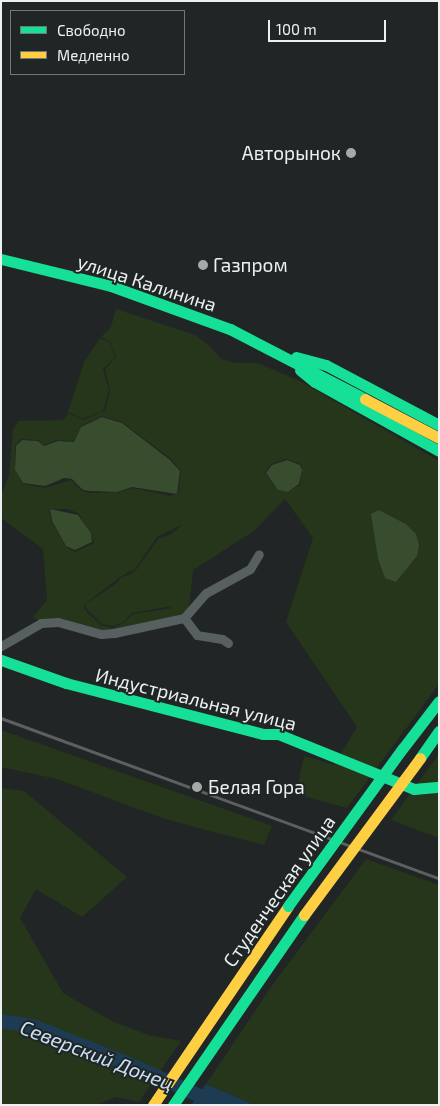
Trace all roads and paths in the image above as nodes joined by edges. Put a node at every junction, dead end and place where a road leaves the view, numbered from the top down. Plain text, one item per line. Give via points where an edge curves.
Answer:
1 (1, 259) edge
2 (277, 352) junction
3 (439, 425) edge
4 (439, 438) edge
5 (439, 451) edge
6 (259, 554) dead end
7 (184, 618) junction
8 (228, 644) dead end
9 (1, 646) edge
10 (1, 660) edge
11 (439, 701) edge
12 (439, 731) edge
13 (439, 787) edge
14 (153, 1105) edge
15 (173, 1105) edge

1 - 2 main road, улица Калинина via 111,286 165,304 230,329
2 - 3 main road via 326,365
2 - 4 main road
2 - 5 main road via 315,382
6 - 7 street via 250,569 206,593
7 - 8 street via 197,635 222,639
7 - 9 street via 102,634 58,622 41,623
10 - 13 main road, Индустриальная улица via 66,683 263,734 278,734 414,789
11 - 14 main road, Студенческая улица, bridge via 288,906
12 - 15 main road, Студенческая улица, bridge via 304,916

